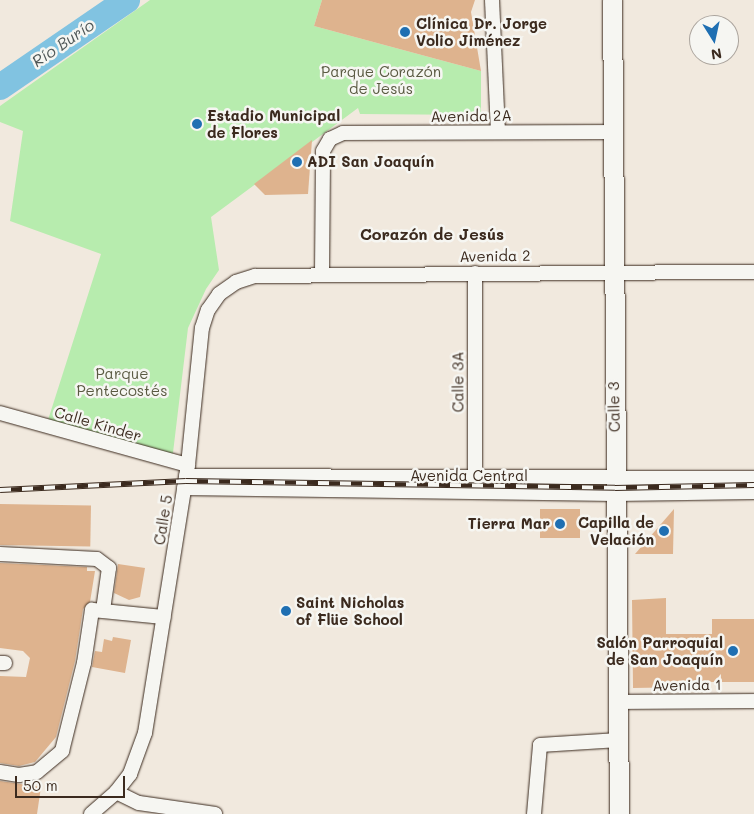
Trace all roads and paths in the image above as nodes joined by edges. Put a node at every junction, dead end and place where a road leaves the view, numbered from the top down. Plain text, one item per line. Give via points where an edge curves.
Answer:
1 (492, 0) edge
2 (612, 0) edge
3 (498, 132) junction
4 (613, 132) junction
5 (613, 271) junction
6 (754, 272) edge
7 (322, 273) junction
8 (475, 273) junction
9 (236, 282) joint
10 (0, 413) edge
11 (186, 476) junction
12 (474, 477) junction
13 (754, 478) edge
14 (615, 486) junction
15 (475, 492) junction
16 (754, 492) edge
17 (0, 554) edge
18 (103, 610) junction
19 (164, 618) junction
20 (754, 701) edge
21 (619, 702) junction
22 (619, 740) junction
23 (0, 772) edge
24 (116, 792) junction
25 (91, 814) edge
26 (215, 814) edge
27 (534, 814) edge
28 (619, 814) edge

1 - 3 street
2 - 4 main road, Calle 3
3 - 4 street, Avenida 2A
3 - 7 street, Avenida 2A via 343,134 330,139 323,151
4 - 5 main road, Calle 3
5 - 6 street, Avenida 2
5 - 8 street, Avenida 2
5 - 14 main road, Calle 3
7 - 8 street, Avenida 2
7 - 9 street, Avenida 2 via 255,276
8 - 12 street, Calle 3A
9 - 11 street, Calle 5 via 219,294 208,310 202,328
10 - 11 street, Calle Kinder
11 - 12 street, Avenida Central
11 - 15 street, Avenida Central
11 - 19 street, Calle 5
12 - 14 street, Avenida Central
12 - 15 street, Calle 3A
13 - 14 street, Avenida Central
14 - 15 street, Avenida Central
14 - 16 street, Avenida Central
14 - 21 main road, Calle 3
17 - 18 street via 97,559 108,568
18 - 19 street
18 - 23 street via 92,610 82,672 62,752 38,772 19,775
19 - 24 street, Calle 5 via 145,733 130,774
20 - 21 street, Avenida 1
21 - 22 main road, Calle 3
22 - 27 street via 540,746
22 - 28 main road, Calle 3
24 - 25 street, Calle 5
24 - 26 street via 139,802

